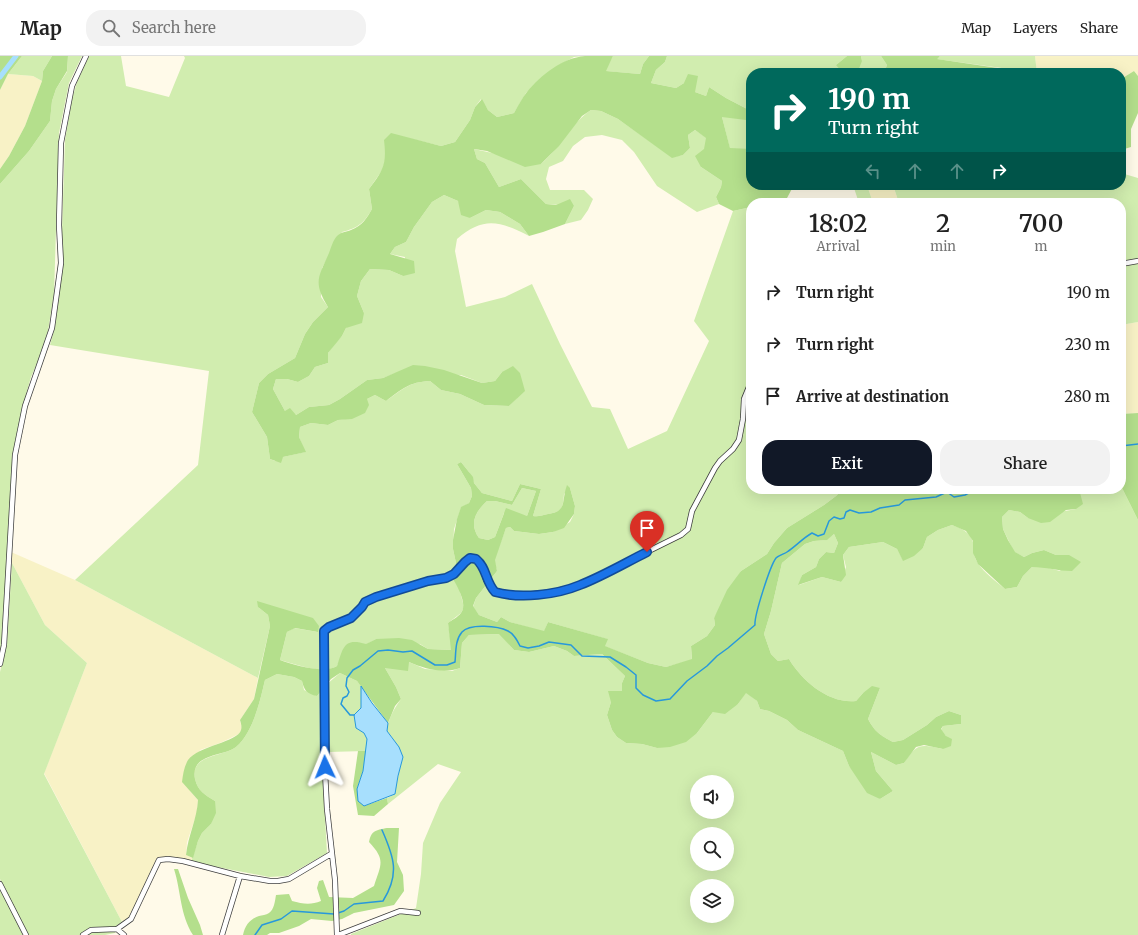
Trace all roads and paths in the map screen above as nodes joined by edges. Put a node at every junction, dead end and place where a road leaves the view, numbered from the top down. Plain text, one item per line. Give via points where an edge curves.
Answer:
1 (86, 56) edge
2 (1138, 261) edge
3 (1126, 263) edge
4 (746, 394) edge
5 (0, 664) edge
6 (331, 854) junction
7 (240, 876) junction
8 (0, 884) edge
9 (418, 913) dead end
10 (117, 929) junction
11 (26, 935) edge
12 (83, 935) edge
13 (124, 935) edge
14 (222, 935) edge
15 (338, 935) edge

1 - 5 street via 72,86 61,143 61,263 52,328 25,406 15,455 4,645
2 - 3 street
4 - 6 street via 739,440 715,468 694,506 688,529 681,535 580,585 540,594 514,596 495,592 486,580 481,563 470,558 454,574 446,578 428,581 365,602 351,618 324,631 324,753
6 - 7 street via 288,879 270,881
6 - 15 street
7 - 10 street via 183,861 159,860 131,919
7 - 14 street
8 - 11 street
9 - 15 street via 400,911
10 - 12 street via 90,930
10 - 13 street

